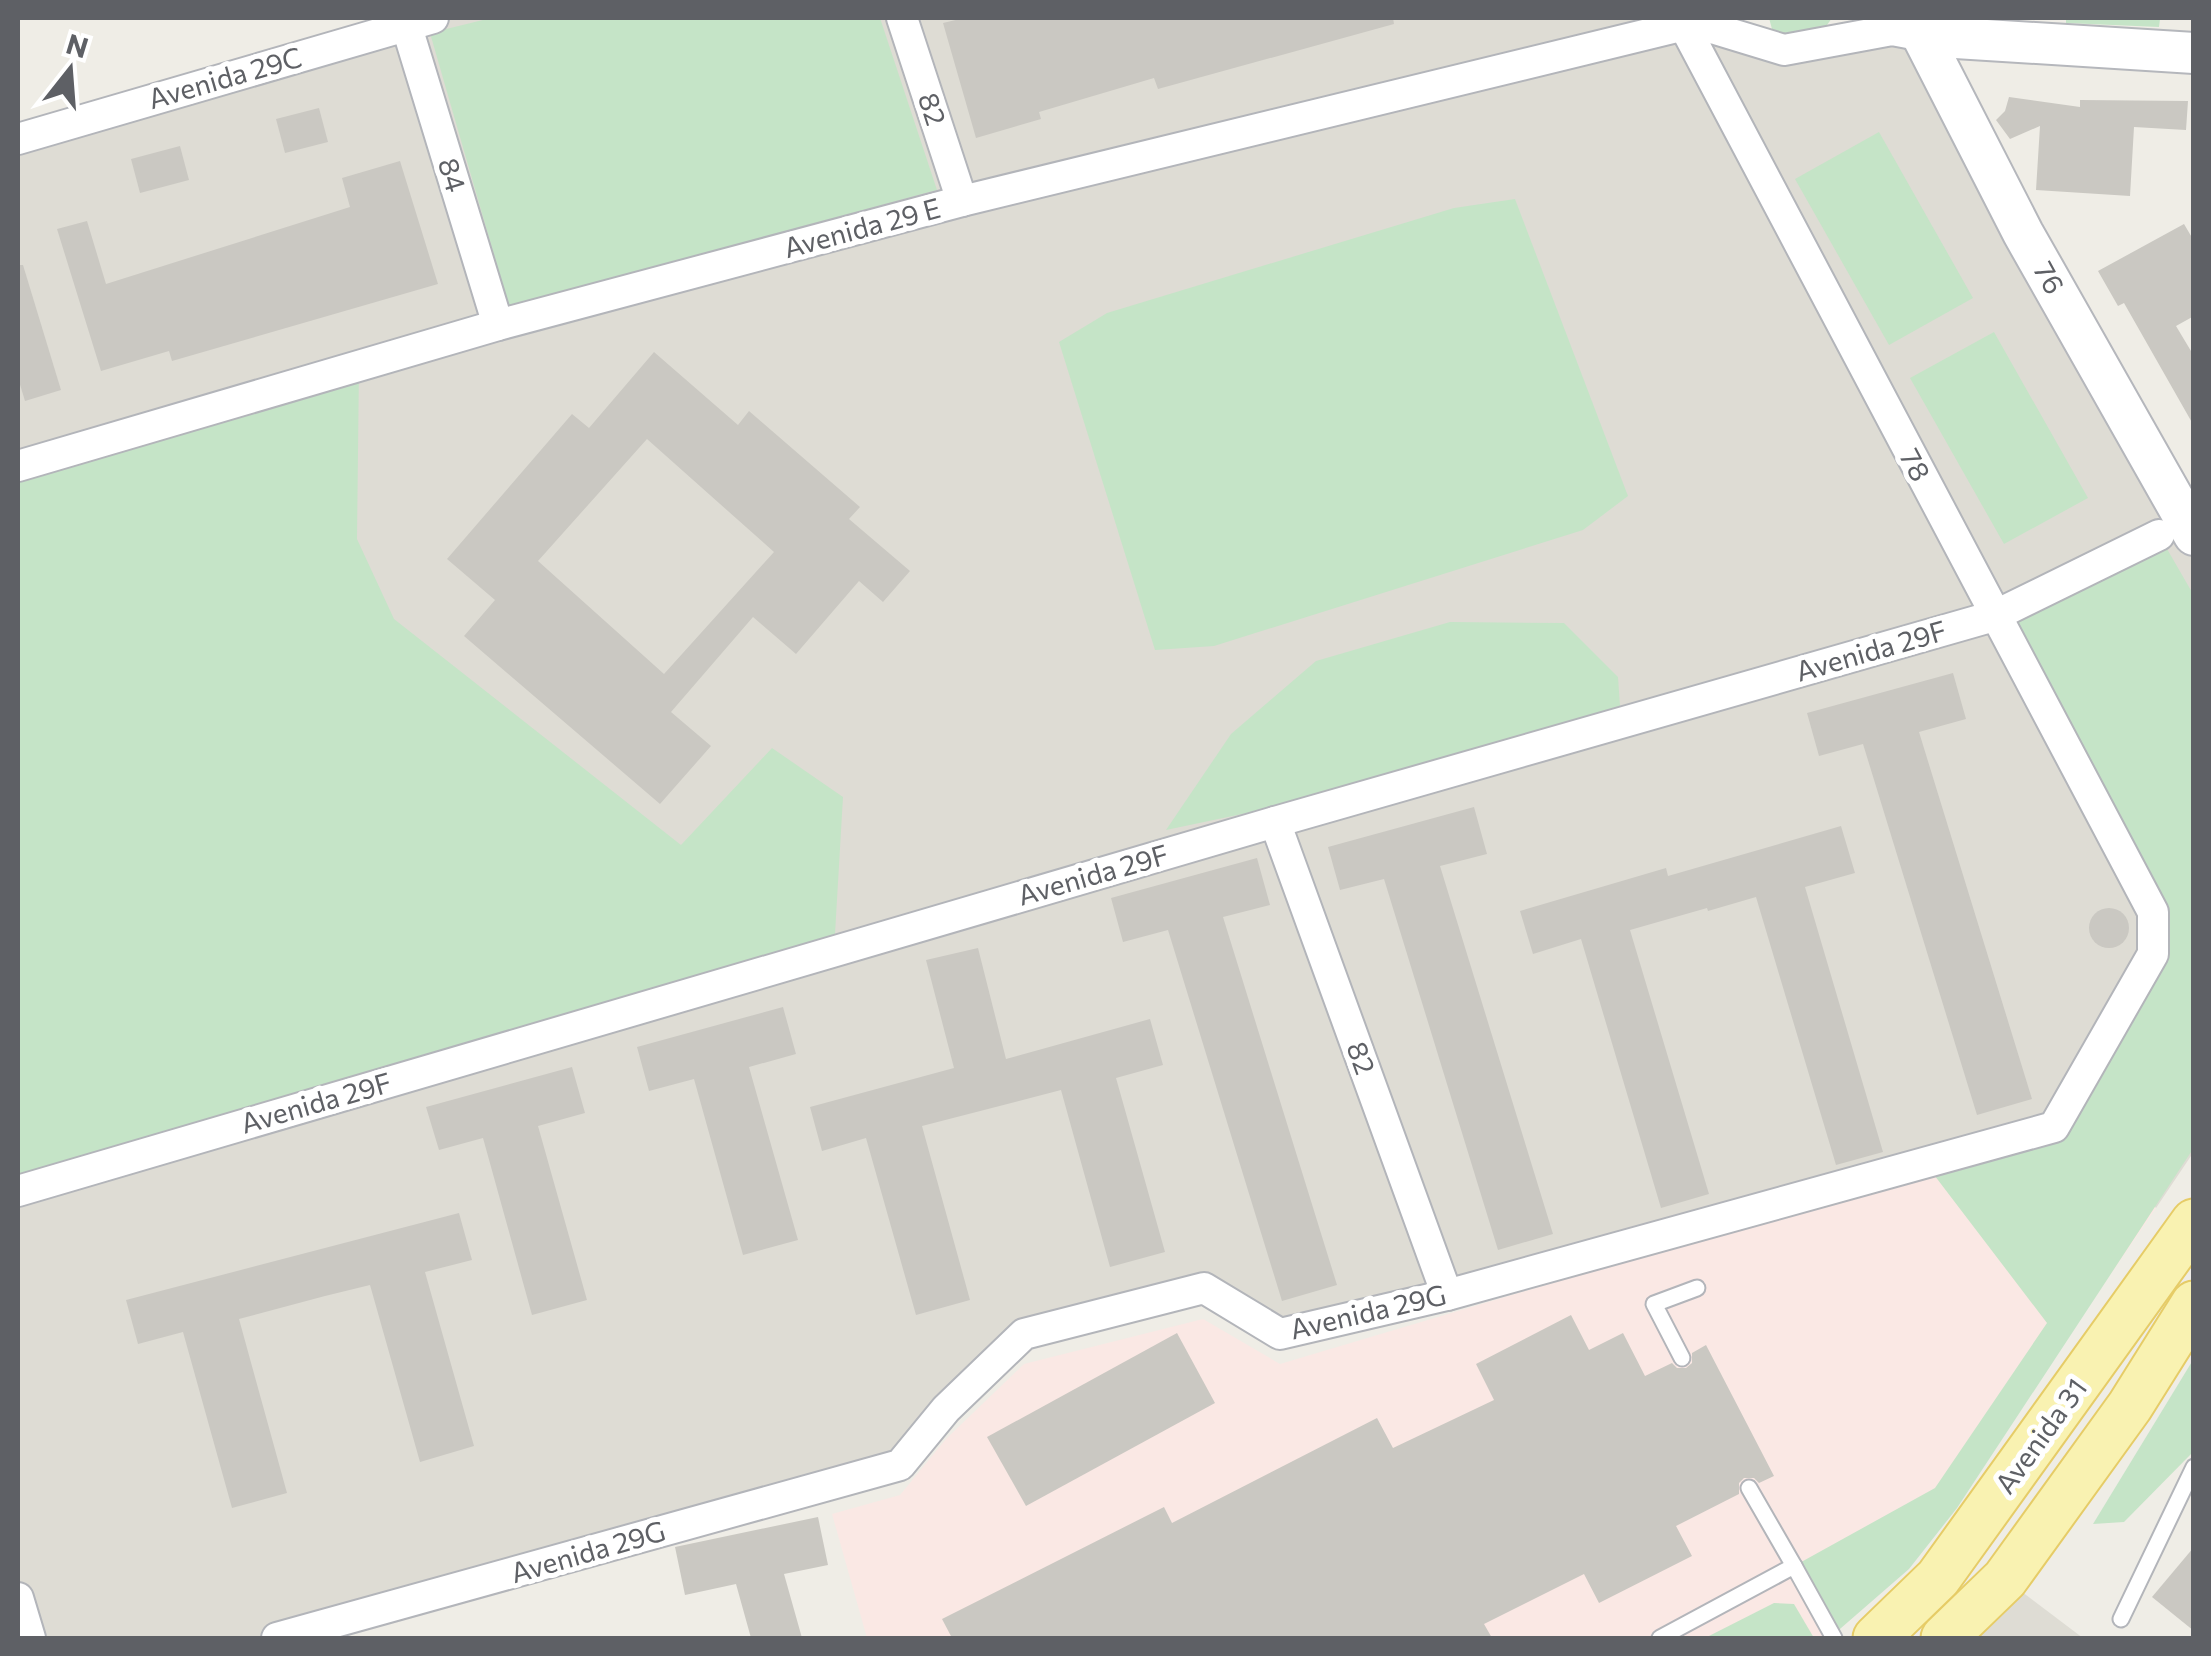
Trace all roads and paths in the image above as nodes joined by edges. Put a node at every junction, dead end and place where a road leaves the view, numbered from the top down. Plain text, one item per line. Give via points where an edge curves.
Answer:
1 (902, 18) edge
2 (410, 20) edge
3 (1703, 22) edge
4 (1919, 27) edge
5 (2194, 53) edge
6 (18, 139) edge
7 (962, 201) junction
8 (498, 325) junction
9 (18, 466) edge
10 (2182, 520) edge
11 (1994, 616) junction
12 (1275, 822) junction
13 (2153, 912) joint
14 (18, 1191) edge
15 (2194, 1222) edge
16 (1698, 1288) dead end
17 (1447, 1295) junction
18 (2194, 1304) edge
19 (1682, 1358) dead end
20 (2194, 1467) edge
21 (1750, 1488) dead end
22 (1794, 1566) junction
23 (18, 1598) edge
24 (2120, 1619) dead end
25 (30, 1638) edge
26 (278, 1638) edge
27 (1660, 1638) edge
28 (1834, 1638) edge
29 (1876, 1638) edge
30 (1944, 1638) edge

1 - 7 street, 82
2 - 6 street, Avenida 29C
2 - 8 street, 84
3 - 4 street via 1784,50
3 - 7 street, Avenida 29 E
3 - 11 street, 78
4 - 5 street
4 - 10 street, 76 via 2023,233
7 - 8 street, Avenida 29 E
8 - 9 street, Avenida 29 E
10 - 11 street, Avenida 29F
11 - 12 street, Avenida 29F
11 - 13 street, 78
12 - 14 street, Avenida 29F
12 - 17 street, 82
13 - 17 street, Avenida 29G via 2153,954 2054,1127
15 - 29 main road, Avenida 31 via 1938,1578
16 - 19 lane via 1654,1304
17 - 26 street, Avenida 29G via 1280,1334 1204,1288 1024,1334 946,1408 900,1465
18 - 30 main road, Avenida 31 via 2130,1406 2005,1579
20 - 24 lane
21 - 22 lane
22 - 27 lane
22 - 28 lane
23 - 25 street

